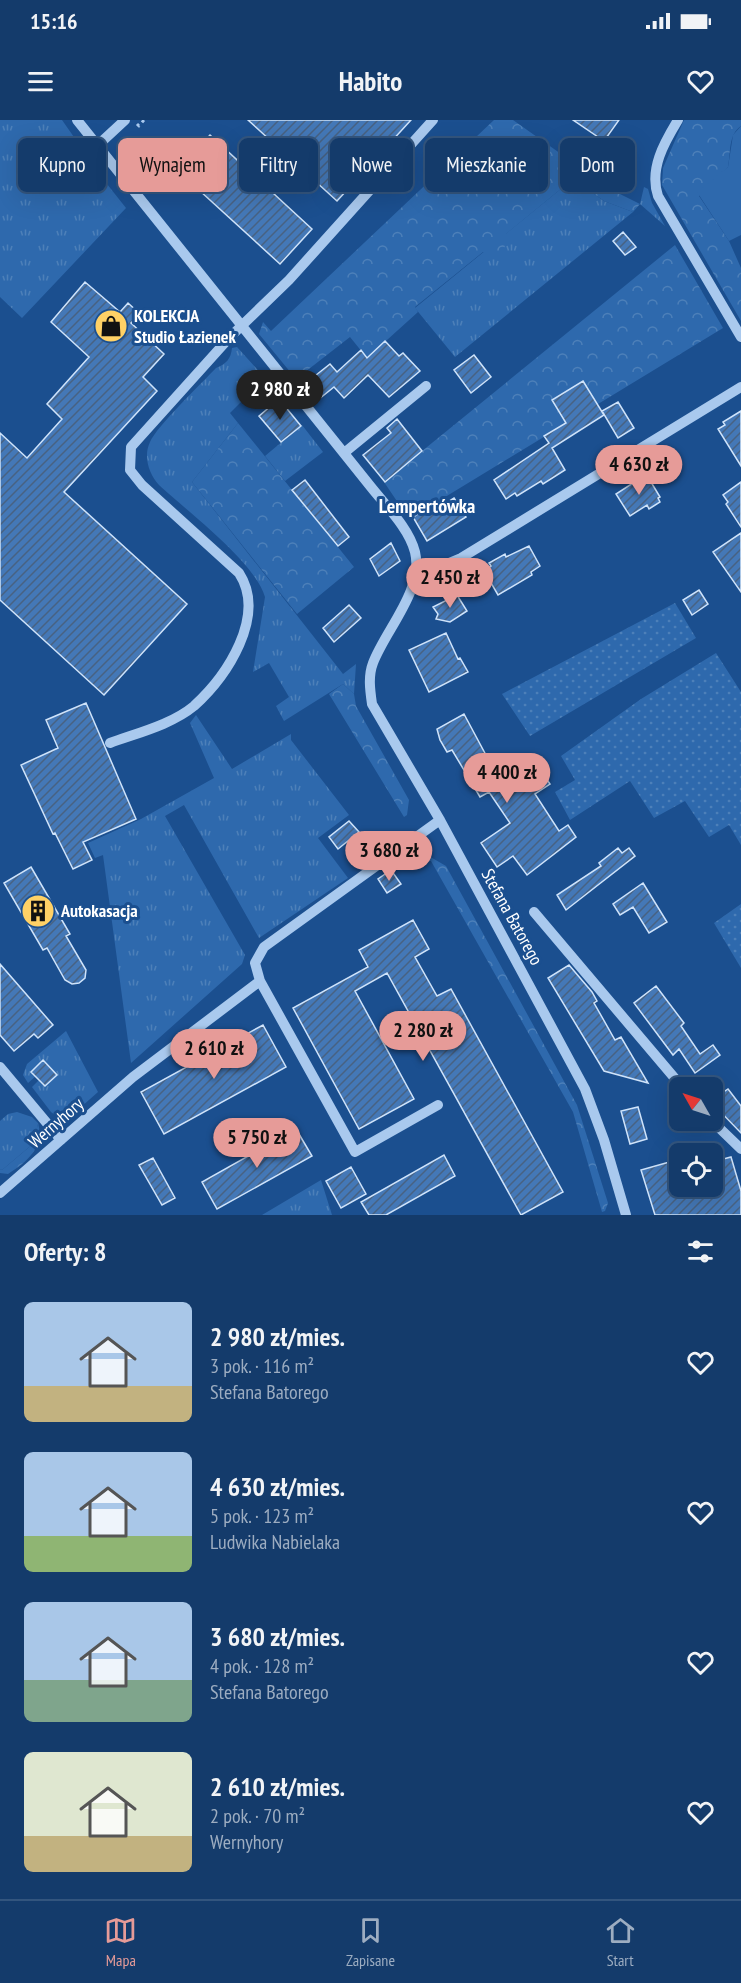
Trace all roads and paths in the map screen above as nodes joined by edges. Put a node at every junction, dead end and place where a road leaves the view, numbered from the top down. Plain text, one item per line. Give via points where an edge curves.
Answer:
1 (77, 120) edge
2 (125, 120) edge
3 (434, 120) edge
4 (678, 120) edge
5 (91, 138) edge
6 (106, 138) edge
7 (106, 157) edge
8 (241, 327) junction
9 (741, 337) edge
10 (426, 386) dead end
11 (741, 387) edge
12 (344, 453) junction
13 (417, 569) junction
14 (110, 743) dead end
15 (440, 820) junction
16 (534, 912) dead end
17 (260, 981) junction
18 (0, 1067) edge
19 (674, 1077) edge
20 (438, 1105) dead end
21 (722, 1131) edge
22 (61, 1140) junction
23 (741, 1149) edge
24 (1, 1190) edge
25 (626, 1215) edge

1 - 5 street
2 - 6 street
3 - 8 street via 290,280
4 - 9 street via 659,158 654,184
7 - 8 street
8 - 12 street
8 - 14 street via 139,435 129,458 130,470 142,485 239,573 248,586 246,622 234,655 193,706 163,723
10 - 12 street
11 - 13 street via 461,558 437,568
12 - 13 street via 413,545
13 - 15 street, Stefana Batorego via 411,590 372,664 369,684 372,704
15 - 17 street via 264,947 255,963
15 - 25 street, Stefana Batorego via 585,1089
16 - 19 street, Stefana Batorego
17 - 20 street via 355,1152
17 - 22 street, Wernyhory via 133,1077
18 - 22 street
21 - 23 street
22 - 24 street, Wernyhory

